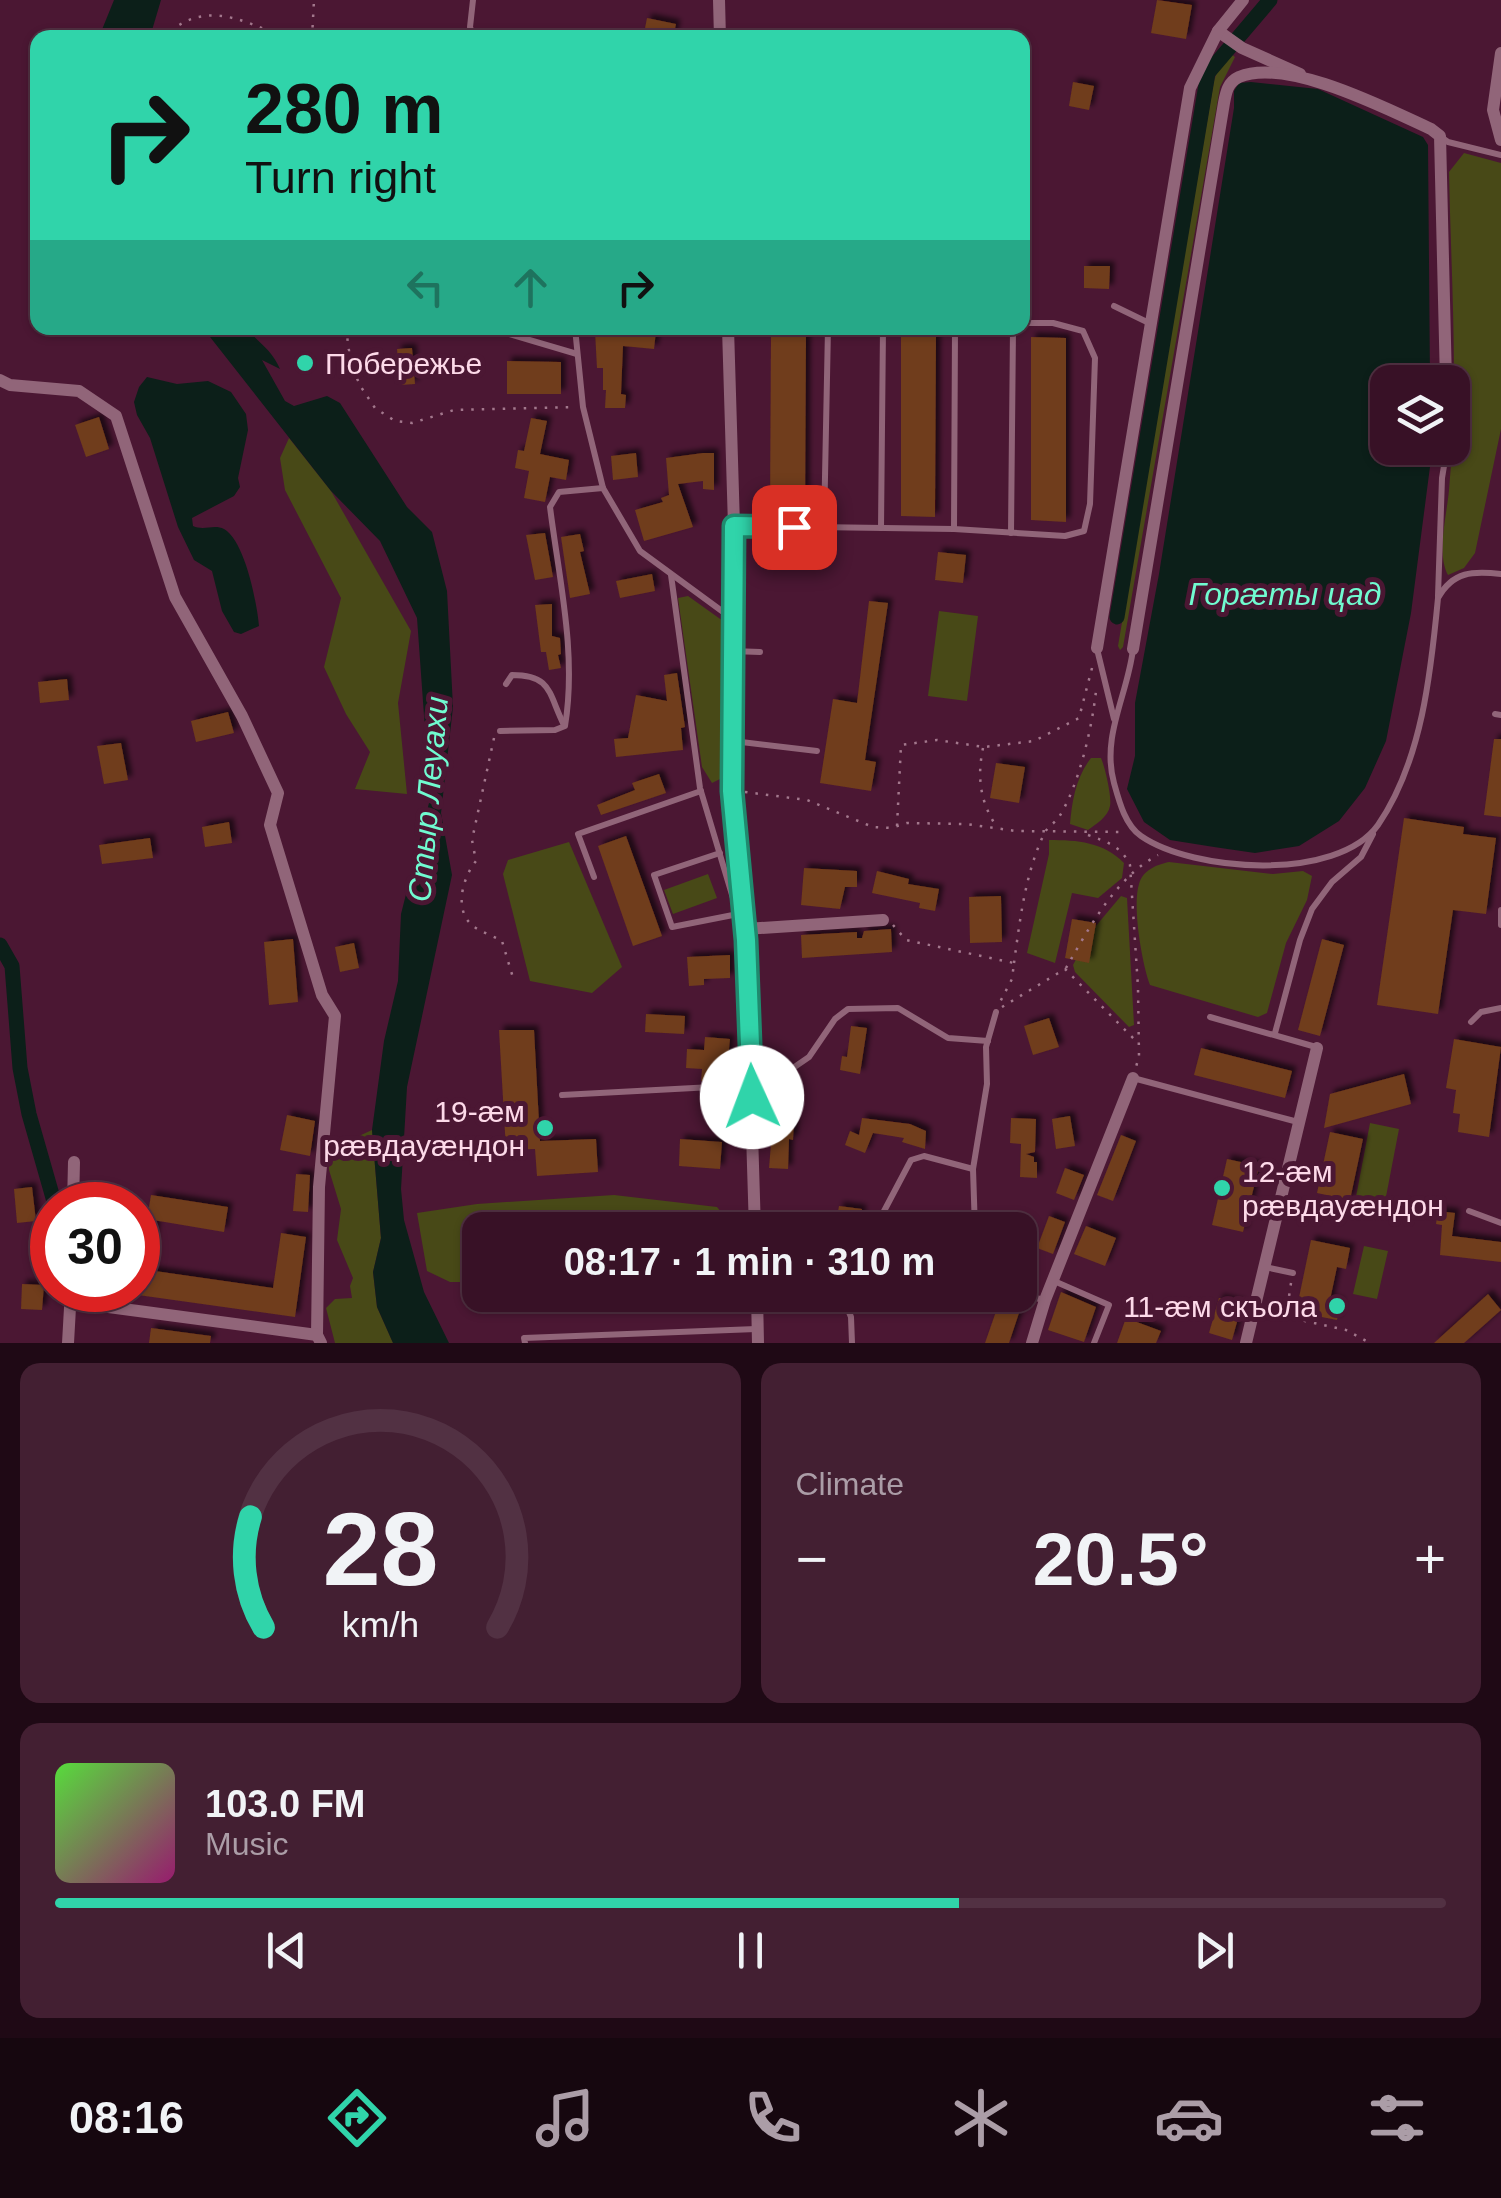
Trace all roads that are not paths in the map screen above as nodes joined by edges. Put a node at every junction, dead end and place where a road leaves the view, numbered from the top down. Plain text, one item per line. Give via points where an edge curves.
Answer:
1 (473, 0) edge
2 (720, 0) edge
3 (1243, 0) edge
4 (471, 30) edge
5 (720, 30) edge
6 (1218, 31) junction
7 (1501, 52) edge
8 (1318, 82) junction
9 (1440, 136) junction
10 (1501, 140) edge
11 (1501, 155) edge
12 (1114, 306) dead end
13 (1030, 323) edge
14 (1151, 324) junction
15 (513, 335) edge
16 (576, 335) edge
17 (728, 335) edge
18 (828, 335) edge
19 (884, 335) edge
20 (955, 335) edge
21 (1013, 335) edge
22 (577, 354) junction
23 (1446, 365) edge
24 (0, 380) edge
25 (1444, 465) edge
26 (603, 488) junction
27 (734, 526) junction
28 (824, 527) junction
29 (881, 528) junction
30 (954, 529) junction
31 (1011, 533) junction
32 (1501, 574) edge
33 (671, 575) junction
34 (1438, 598) junction
35 (732, 618) junction
36 (1097, 648) joint
37 (1133, 649) joint
38 (730, 651) junction
39 (760, 652) dead end
40 (506, 684) dead end
41 (1114, 720) junction
42 (564, 726) junction
43 (500, 731) road end
44 (732, 741) junction
45 (817, 751) dead end
46 (700, 791) junction
47 (1378, 824) junction
48 (720, 854) junction
49 (594, 878) dead end
50 (1501, 910) edge
51 (738, 914) junction
52 (884, 920) road end
53 (1501, 925) edge
54 (745, 935) junction
55 (1501, 1008) edge
56 (996, 1012) road end
57 (1210, 1017) dead end
58 (1471, 1022) dead end
59 (1275, 1033) junction
60 (988, 1040) junction
61 (1317, 1048) joint
62 (1133, 1078) joint
63 (752, 1091) junction
64 (562, 1095) dead end
65 (1299, 1123) junction
66 (74, 1162) dead end
67 (972, 1170) junction
68 (74, 1182) edge
69 (755, 1212) edge
70 (884, 1212) edge
71 (974, 1212) edge
72 (1468, 1212) dead end
73 (1501, 1223) edge
74 (1265, 1267) junction
75 (1293, 1273) road end
76 (1053, 1281) junction
77 (1037, 1298) edge
78 (1045, 1300) junction
79 (160, 1311) edge
80 (70, 1312) edge
81 (849, 1312) edge
82 (758, 1336) edge
83 (319, 1339) edge
84 (68, 1343) edge
85 (525, 1343) edge
86 (852, 1343) edge
87 (1032, 1343) edge
88 (1094, 1343) edge
89 (1246, 1343) edge

1 - 4 lane
2 - 5 street
3 - 6 street
6 - 8 street
6 - 14 street via 1190,88
7 - 10 street via 1493,110
8 - 9 street
8 - 37 street via 1254,75 1239,77 1226,90
9 - 11 lane
9 - 23 street
12 - 14 lane
13 - 31 lane via 1083,331 1095,358 1090,504 1084,530 1065,536
14 - 36 street
15 - 22 lane
16 - 22 lane
17 - 27 street
18 - 28 lane
19 - 29 lane
20 - 30 lane
21 - 31 lane
22 - 26 lane via 582,407
24 - 83 street via 79,390 116,416 175,597 278,793 270,825 322,995 335,1016 319,1188
25 - 34 lane
26 - 33 lane via 640,551
26 - 42 lane via 560,492 550,507 570,656
27 - 28 lane
27 - 35 street
28 - 29 lane
29 - 30 lane
30 - 31 lane
32 - 34 lane via 1464,573
33 - 35 lane
33 - 46 lane
34 - 47 lane via 1422,722
35 - 38 street
36 - 41 lane
37 - 41 lane
38 - 39 lane
38 - 44 street
40 - 42 lane via 512,675 543,680
41 - 47 lane via 1110,759 1127,819 1140,836 1168,850 1233,862 1312,861 1367,836
42 - 43 lane
44 - 45 lane
44 - 54 street
46 - 48 lane
46 - 49 lane via 578,834
47 - 59 lane via 1361,858 1312,909
48 - 51 lane
48 - 51 lane via 654,875 672,927
50 - 53 lane
51 - 54 lane
52 - 54 street
54 - 63 street
55 - 58 lane
56 - 60 lane
57 - 59 lane
59 - 61 lane
60 - 63 lane via 948,1038 898,1008 848,1008 809,1057
60 - 67 lane
61 - 65 street
62 - 65 lane
62 - 76 street
63 - 64 lane
63 - 69 street
65 - 74 street
66 - 68 street
67 - 70 lane via 924,1156 912,1160
67 - 71 lane
72 - 73 lane
74 - 75 lane
74 - 89 street
76 - 78 street
76 - 88 lane via 1108,1305
77 - 78 lane
78 - 87 street
79 - 83 street
80 - 84 street
81 - 86 lane
82 - 85 lane via 524,1338

